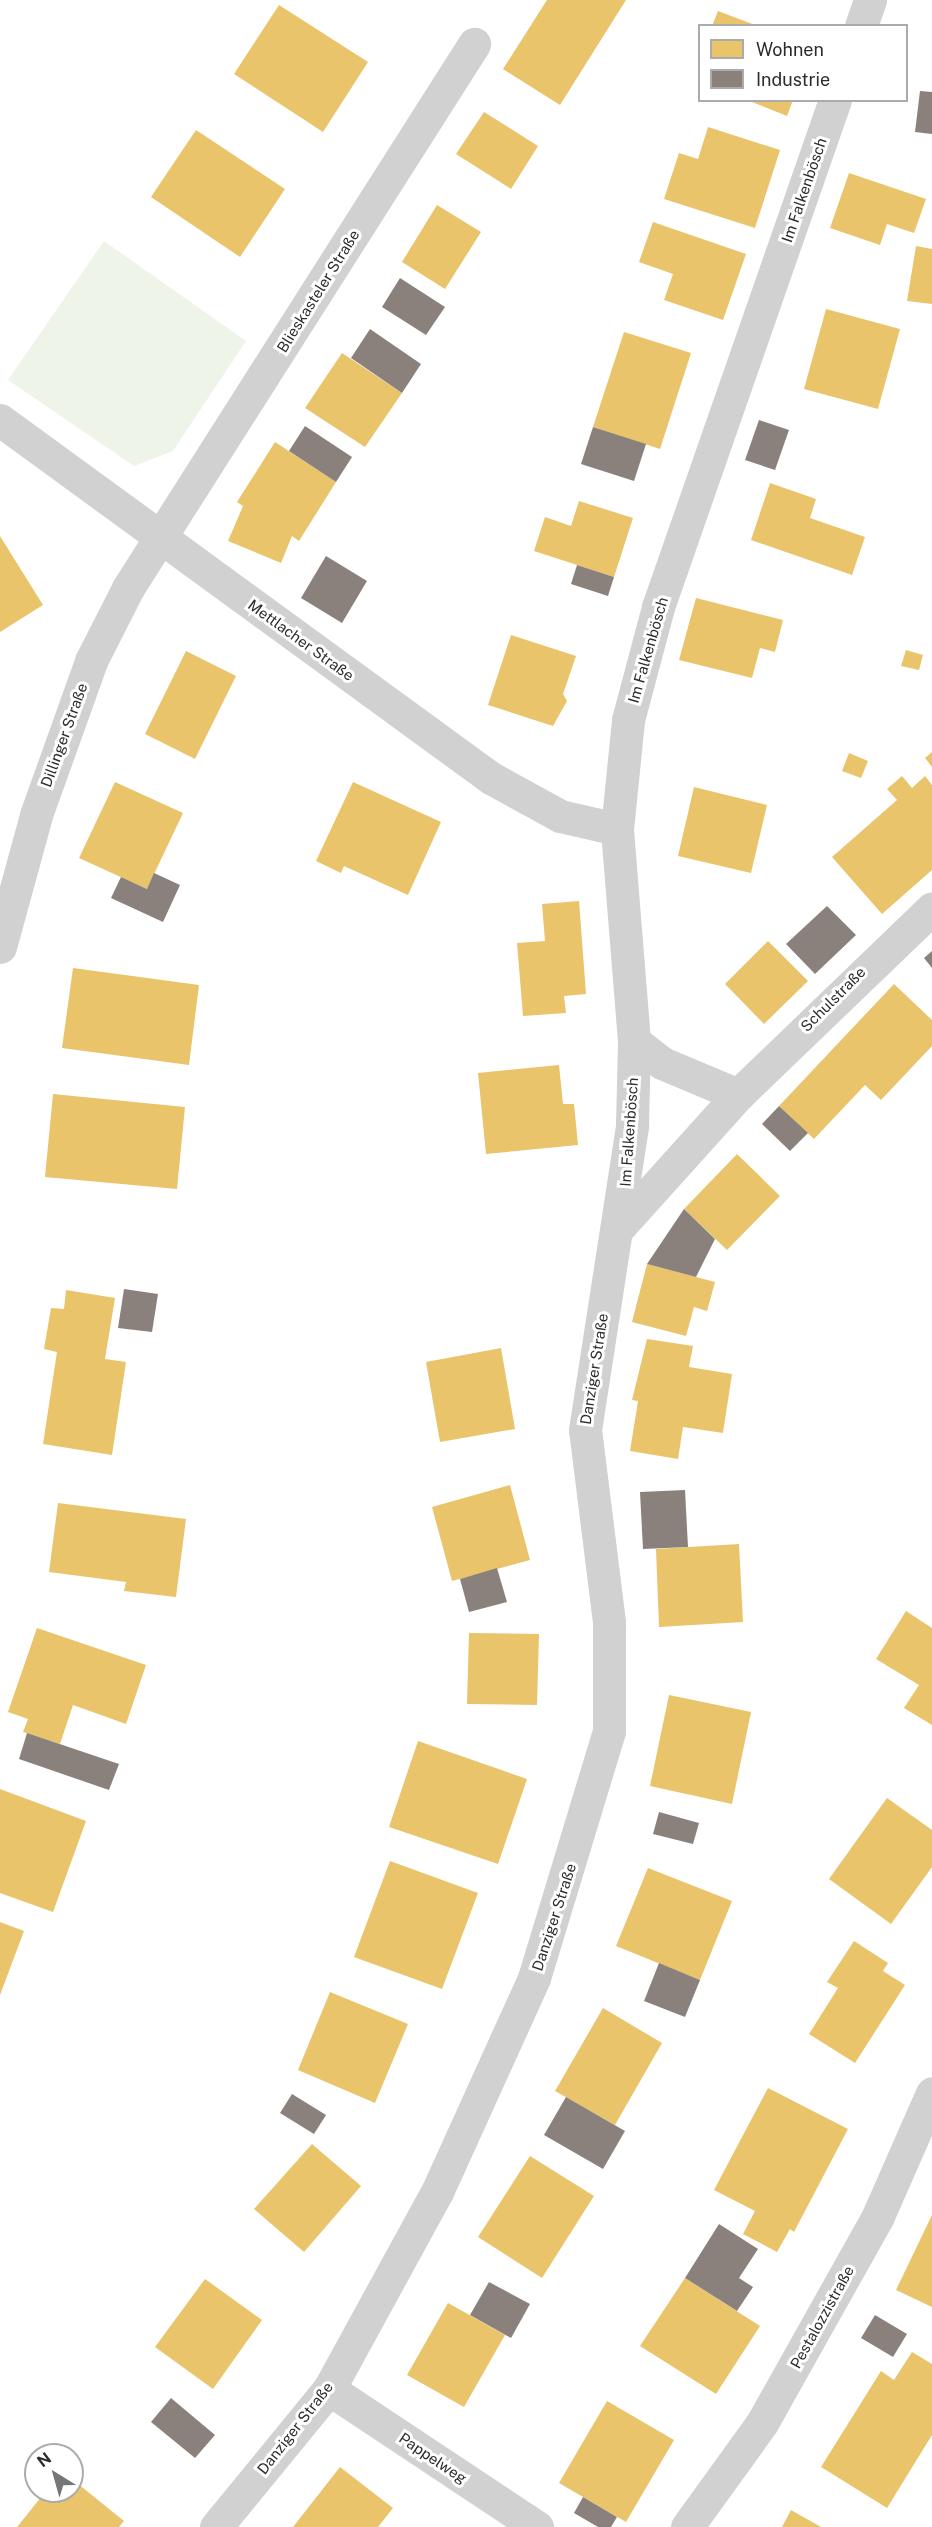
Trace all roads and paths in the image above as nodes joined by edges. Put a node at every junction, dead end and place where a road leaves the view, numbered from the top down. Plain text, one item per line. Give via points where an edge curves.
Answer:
1 (870, 0) edge
2 (862, 24) edge
3 (474, 44) dead end
4 (834, 102) edge
5 (0, 420) edge
6 (160, 536) junction
7 (617, 829) junction
8 (932, 908) edge
9 (0, 947) edge
10 (634, 1041) junction
11 (738, 1095) junction
12 (620, 1226) junction
13 (932, 2093) edge
14 (329, 2389) junction
15 (216, 2527) edge
16 (537, 2527) edge
17 (687, 2527) edge

1 - 2 street
3 - 6 street, Blieskasteler Straße
4 - 7 street, Im Falkenbösch via 658,607 628,720
5 - 6 street, Mettlacher Straße
6 - 7 street, Mettlacher Straße via 491,778 560,816
6 - 9 street, Dillinger Straße via 91,661 36,815
7 - 10 street, Im Falkenbösch
8 - 11 street, Schulstraße
10 - 11 street via 662,1063
10 - 12 street, Im Falkenbösch via 632,1125
11 - 12 street, Schulstraße
12 - 14 street, Danziger Straße via 585,1430 609,1622 609,1731 534,1978 437,2192
13 - 17 street, Pestalozzistraße via 878,2216 768,2413
14 - 15 street, Danziger Straße
14 - 16 street, Pappelweg

